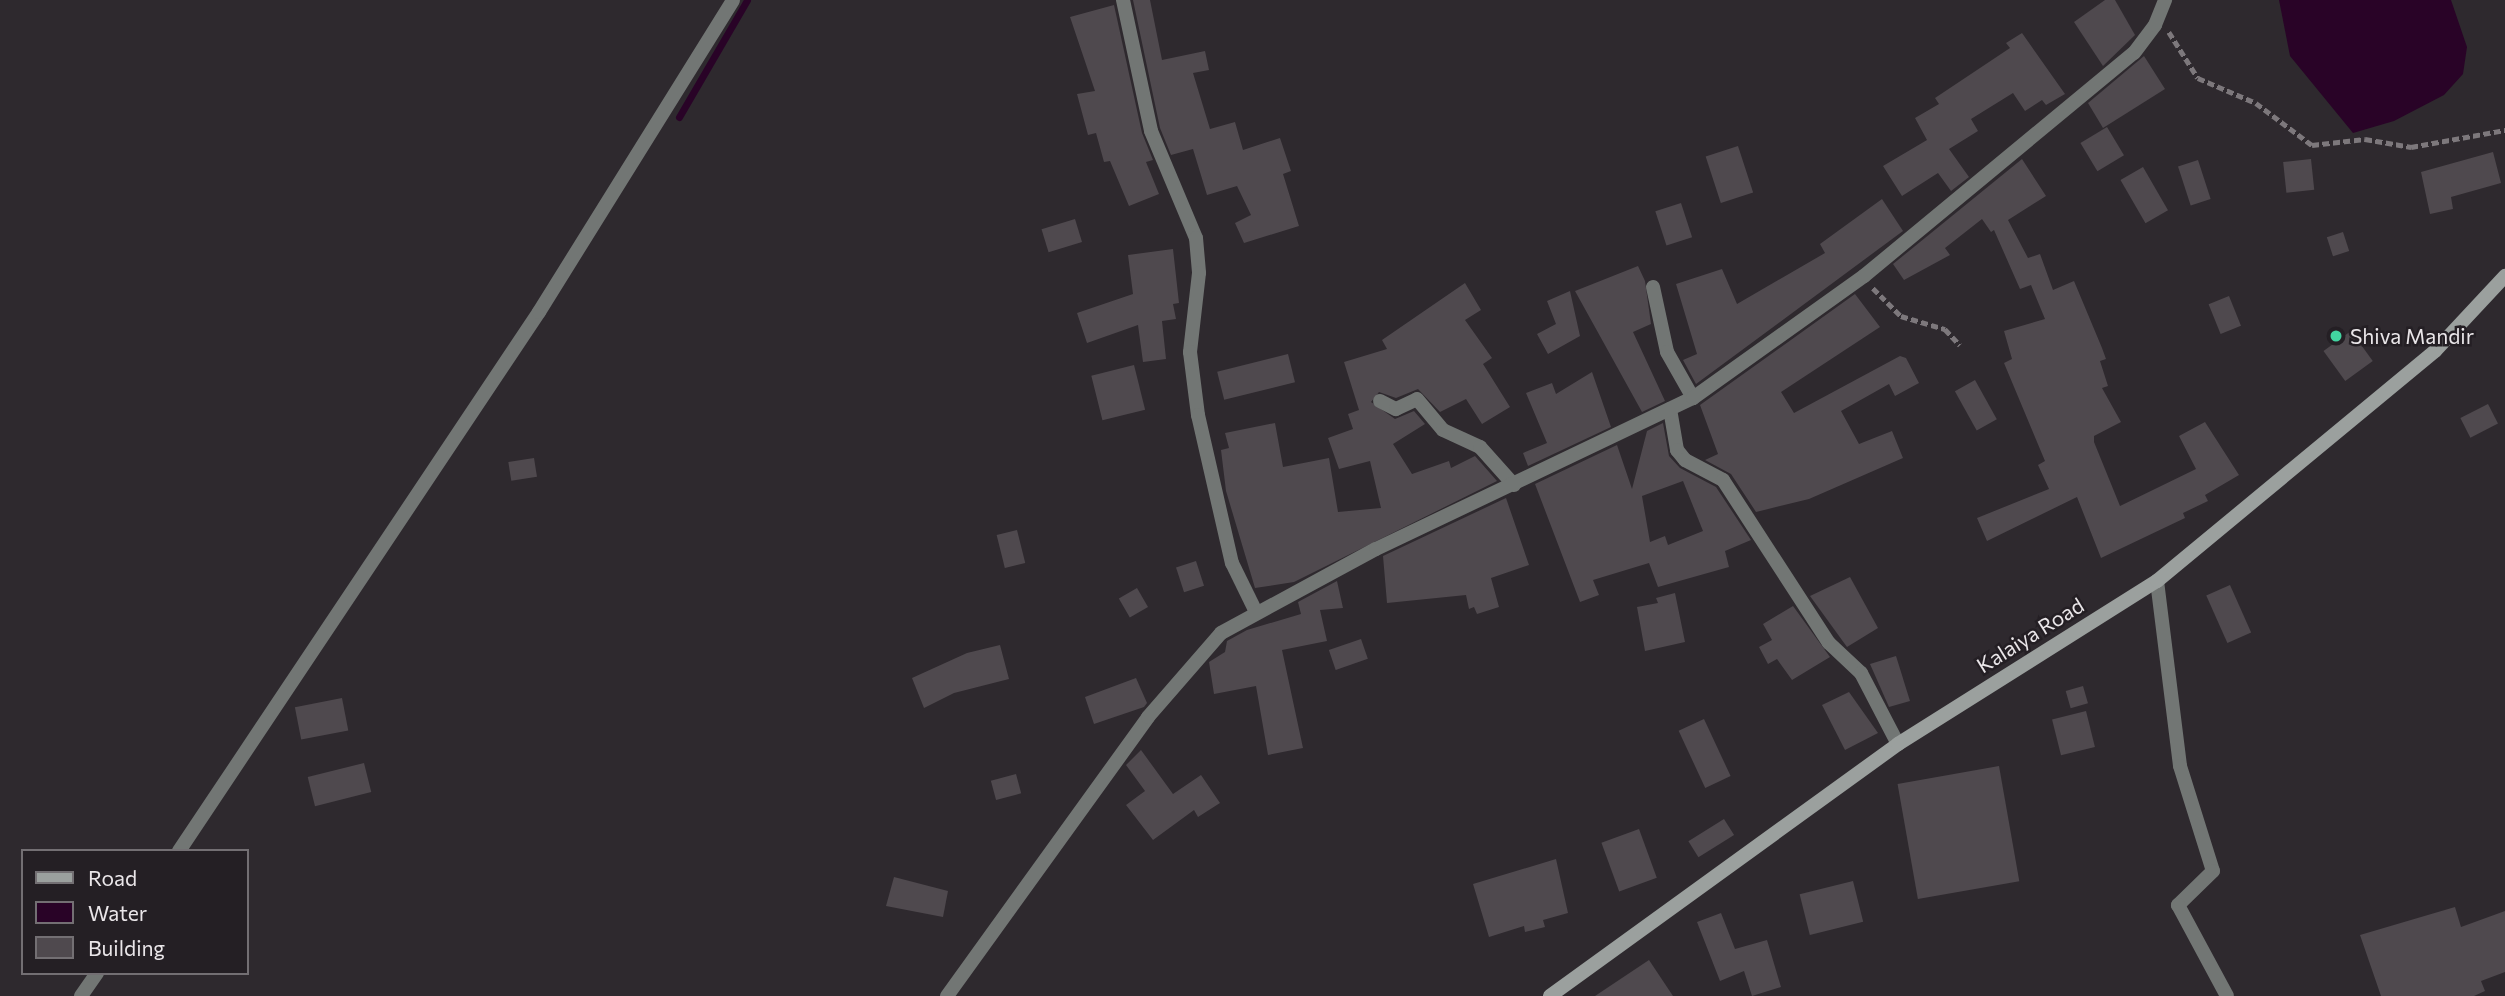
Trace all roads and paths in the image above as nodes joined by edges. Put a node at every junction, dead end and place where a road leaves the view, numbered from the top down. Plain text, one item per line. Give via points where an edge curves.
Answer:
1 (733, 0) edge
2 (1124, 0) edge
3 (2165, 0) edge
4 (2155, 24) junction
5 (2505, 130) edge
6 (1864, 276) junction
7 (2505, 276) edge
8 (1653, 287) dead end
9 (1960, 345) dead end
10 (1693, 398) junction
11 (1380, 401) dead end
12 (1670, 409) junction
13 (1514, 485) junction
14 (2157, 581) junction
15 (1256, 612) junction
16 (1898, 744) junction
17 (179, 849) edge
18 (96, 975) edge
19 (81, 996) edge
20 (947, 996) edge
21 (1550, 996) edge
22 (2227, 996) edge

1 - 17 street via 539,312
2 - 15 street via 1151,131 1196,238 1199,273 1190,352 1198,415 1232,563
3 - 4 street
4 - 5 path via 2172,33 2198,78 2256,103 2312,145 2365,139 2411,147
4 - 6 street via 2134,52
6 - 9 path via 1901,316 1945,330
6 - 10 street
7 - 14 main road, Kalaiya Road via 2435,351
8 - 10 street via 1667,352
10 - 12 street
11 - 13 street via 1396,409 1417,399 1443,430 1480,447
12 - 13 street
12 - 16 street via 1677,450 1685,460 1723,480 1829,643 1861,673
13 - 15 street
14 - 16 main road, Kalaiya Road
14 - 22 street via 2180,766 2213,871 2178,905
15 - 20 street via 1221,634 1174,684
16 - 21 main road, Kalaiya Road
18 - 19 street

